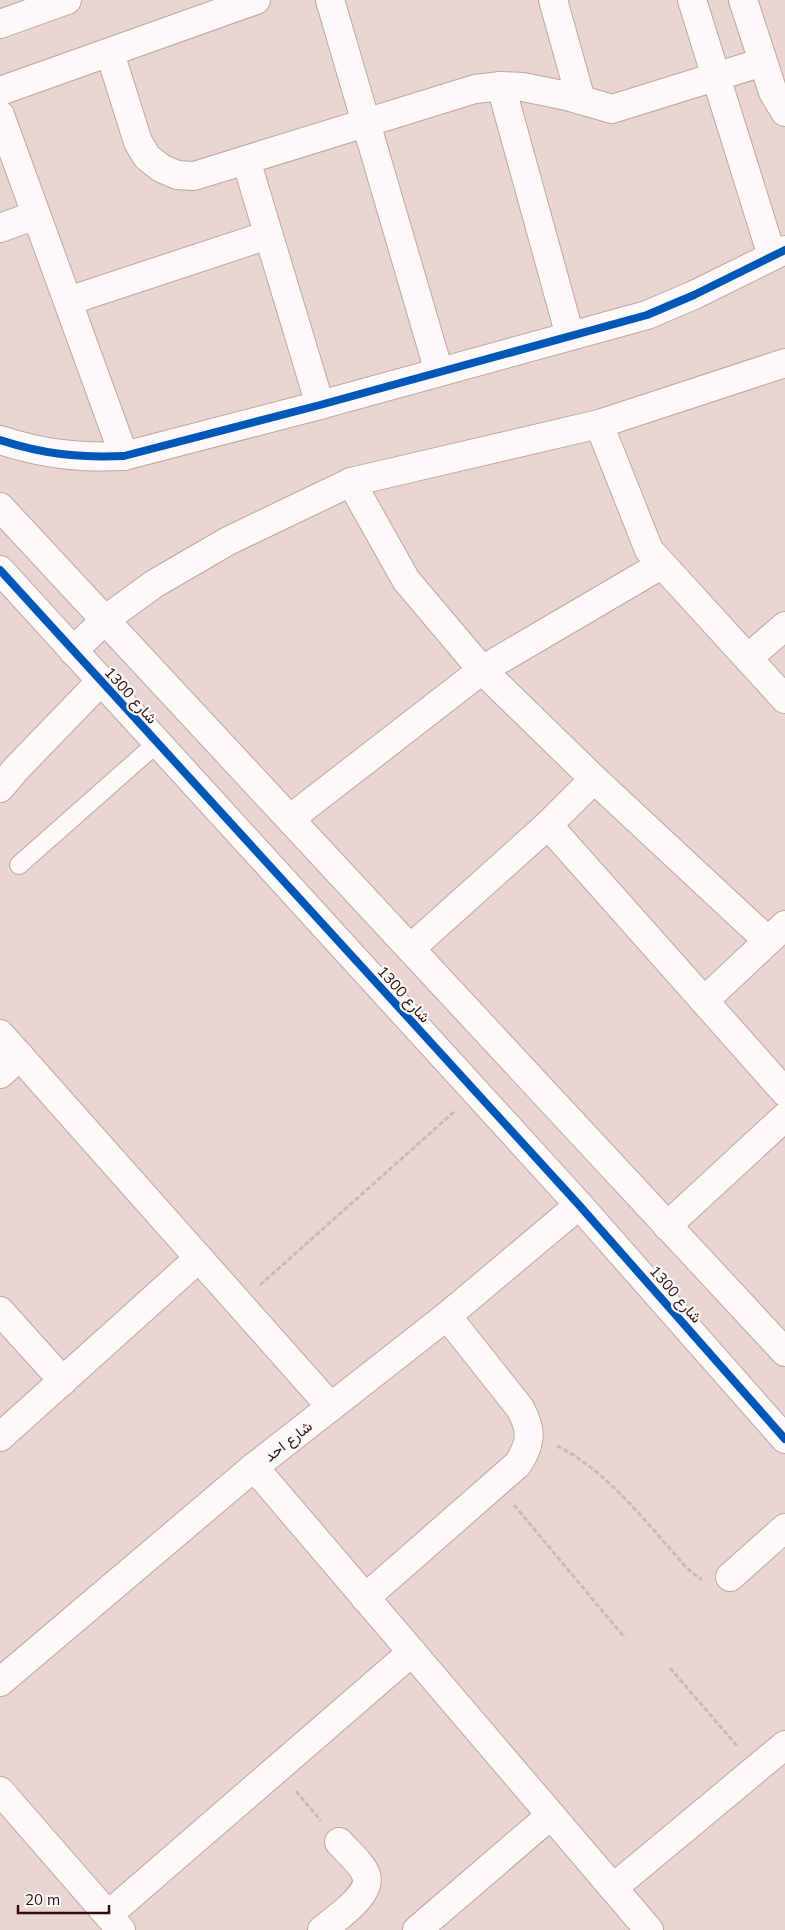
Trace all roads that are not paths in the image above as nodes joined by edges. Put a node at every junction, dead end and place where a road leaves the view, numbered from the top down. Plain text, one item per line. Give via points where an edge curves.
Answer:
1 (67, 0) edge
2 (256, 0) edge
3 (330, 0) edge
4 (553, 0) edge
5 (692, 0) edge
6 (743, 0) edge
7 (0, 24) edge
8 (110, 53) junction
9 (763, 62) junction
10 (716, 77) junction
11 (501, 86) junction
12 (0, 91) edge
13 (581, 100) junction
14 (785, 112) edge
15 (0, 115) edge
16 (366, 123) junction
17 (246, 160) junction
18 (36, 214) junction
19 (0, 228) edge
20 (268, 235) junction
21 (779, 253) edge
22 (68, 301) junction
23 (570, 336) junction
24 (785, 363) edge
25 (439, 372) junction
26 (320, 405) junction
27 (599, 424) junction
28 (0, 440) edge
29 (124, 456) junction
30 (351, 482) junction
31 (0, 506) edge
32 (661, 565) junction
33 (0, 570) edge
34 (106, 619) junction
35 (785, 626) edge
36 (73, 651) junction
37 (748, 658) junction
38 (482, 670) junction
39 (100, 682) junction
40 (785, 699) edge
41 (157, 743) junction
42 (594, 779) junction
43 (0, 788) edge
44 (291, 818) junction
45 (548, 825) junction
46 (18, 865) dead end
47 (776, 933) edge
48 (411, 948) junction
49 (704, 1001) junction
50 (0, 1034) edge
51 (10, 1065) edge
52 (785, 1092) edge
53 (785, 1117) edge
54 (579, 1205) junction
55 (667, 1226) junction
56 (200, 1258) junction
57 (0, 1310) edge
58 (447, 1316) junction
59 (779, 1334) edge
60 (63, 1381) junction
61 (331, 1407) junction
62 (0, 1437) edge
63 (785, 1439) edge
64 (254, 1467) junction
65 (785, 1528) edge
66 (730, 1577) road end
67 (365, 1598) junction
68 (412, 1652) junction
69 (4, 1670) edge
70 (785, 1745) edge
71 (0, 1792) edge
72 (551, 1815) junction
73 (339, 1842) road end
74 (613, 1888) junction
75 (114, 1922) edge
76 (322, 1930) edge
77 (417, 1930) edge
78 (649, 1930) edge

1 - 7 street
2 - 8 street
3 - 16 street
4 - 13 street
5 - 10 street
6 - 9 street
8 - 12 street
8 - 17 street via 138,142 147,157 176,175 194,176
9 - 10 street
9 - 14 street via 772,92
10 - 13 street via 612,109
10 - 21 street
11 - 13 street via 523,87
11 - 16 street via 475,89
11 - 23 street
15 - 18 street
16 - 17 street
16 - 25 street
17 - 20 street
18 - 19 street
18 - 22 street
20 - 22 street
20 - 26 street
21 - 23 street via 647,315
22 - 29 street
23 - 25 street
24 - 27 street
25 - 26 street
26 - 29 street
27 - 30 street
27 - 32 street via 649,550
28 - 29 street via 60,455
30 - 34 street via 228,541 154,584
30 - 38 street via 406,580
31 - 34 street
32 - 37 street
32 - 38 street
33 - 36 street, شارع 1300
34 - 36 street
34 - 44 street
35 - 37 street
36 - 39 street, شارع 1300
37 - 40 street
38 - 42 street
38 - 44 street
39 - 41 street, شارع 1300
39 - 43 street
41 - 46 lane
41 - 54 street, شارع 1300
42 - 45 street
42 - 47 street
44 - 48 street
45 - 48 street
45 - 49 street
47 - 49 street
48 - 55 street
49 - 52 street
50 - 51 street
51 - 56 street
53 - 55 street
54 - 58 street, شارع احد
54 - 63 street, شارع 1300
55 - 59 street
56 - 60 street
56 - 61 street
57 - 60 street
58 - 61 street, شارع احد
58 - 67 street via 520,1408 527,1421 526,1451 518,1464
60 - 62 street
61 - 64 street, شارع احد
64 - 67 street
64 - 69 street, شارع احد
65 - 66 street
67 - 68 street
68 - 72 street
68 - 75 street via 277,1769
70 - 74 street
71 - 75 street
72 - 74 street
72 - 77 street
73 - 76 street via 366,1873 368,1882 360,1897
74 - 78 street

